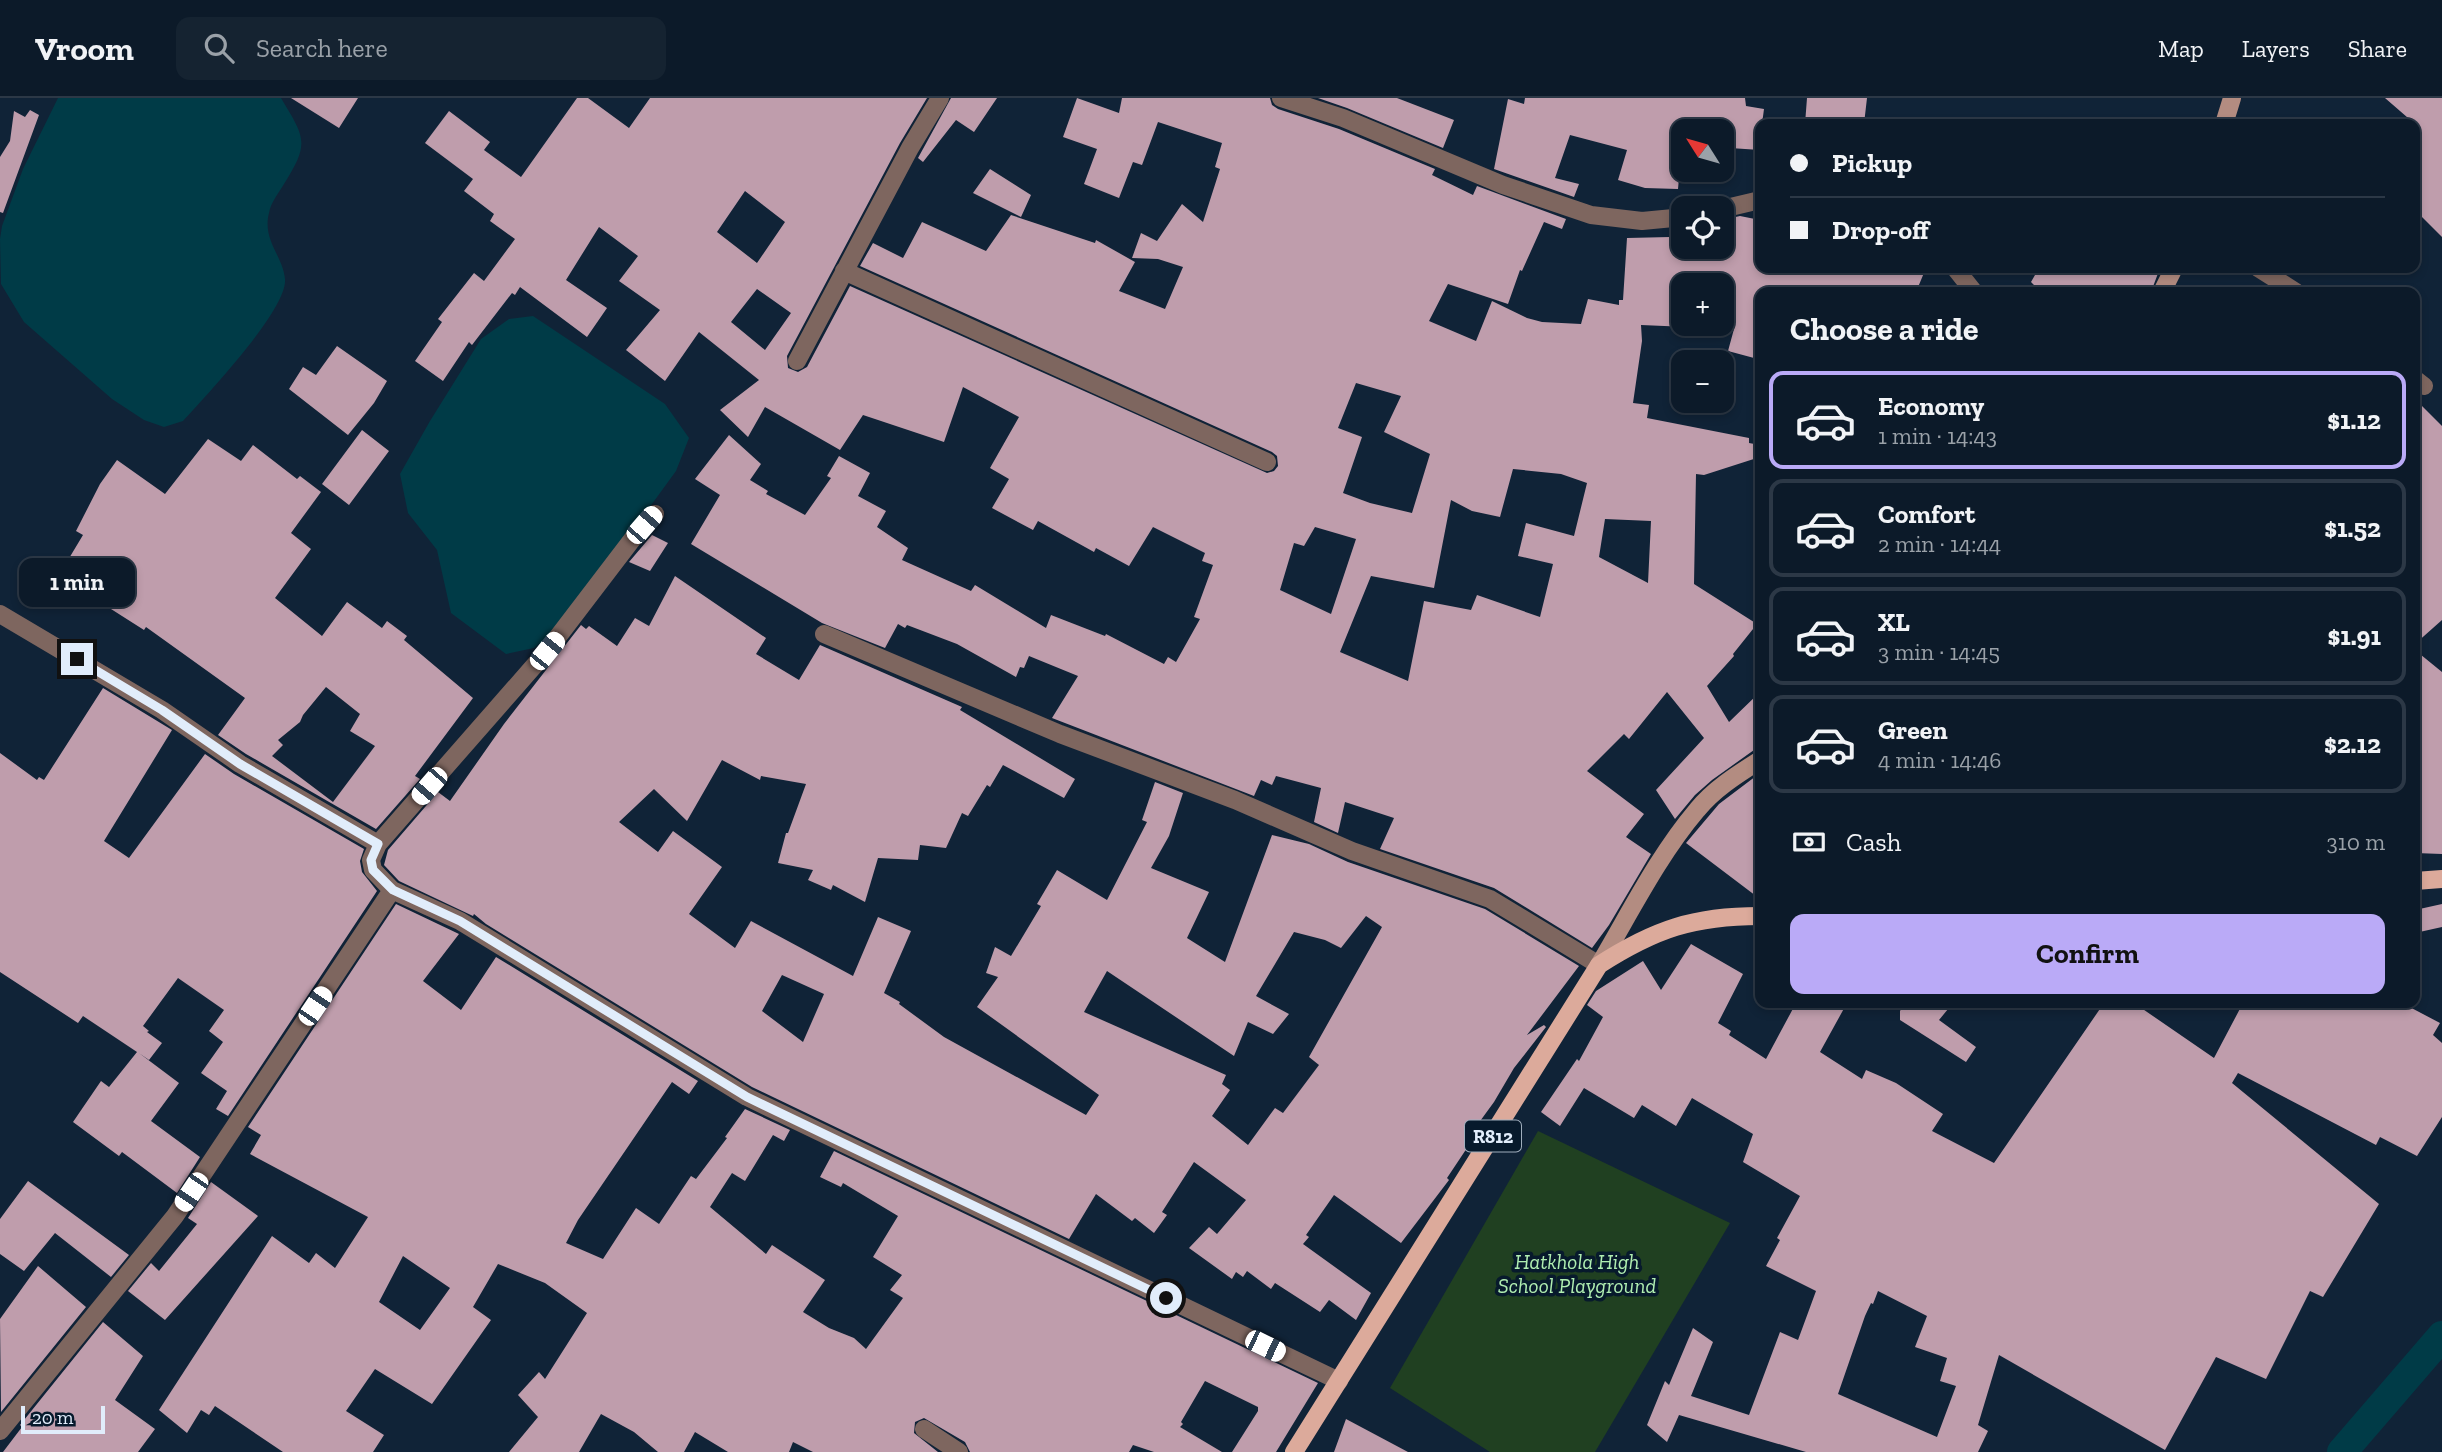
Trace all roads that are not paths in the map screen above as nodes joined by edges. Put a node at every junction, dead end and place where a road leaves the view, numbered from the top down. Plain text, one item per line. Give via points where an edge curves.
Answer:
1 (940, 98) edge
2 (1281, 98) edge
3 (2232, 98) edge
4 (2226, 119) edge
5 (1755, 201) edge
6 (1734, 206) edge
7 (1671, 218) edge
8 (844, 271) junction
9 (1959, 273) edge
10 (2266, 273) edge
11 (1970, 287) edge
12 (2288, 287) edge
13 (797, 361) dead end
14 (1267, 462) dead end
15 (655, 514) dead end
16 (0, 614) edge
17 (824, 634) dead end
18 (1755, 763) edge
19 (378, 844) junction
20 (2442, 879) edge
21 (2420, 881) edge
22 (393, 890) junction
23 (1755, 916) edge
24 (1599, 965) junction
25 (1339, 1381) junction
26 (924, 1429) dead end
27 (0, 1431) edge
28 (959, 1452) edge
29 (1294, 1452) edge

1 - 8 street
2 - 7 street via 1591,215 1642,221
3 - 4 street
5 - 6 street
8 - 13 street
8 - 14 street
9 - 11 street
10 - 12 street
15 - 19 street via 547,651
16 - 19 street
17 - 24 street via 1060,734 1489,899
18 - 24 street via 1699,808 1670,846
19 - 22 street via 371,860 373,870
20 - 21 main road
22 - 25 street via 460,921 747,1097
22 - 27 street via 175,1216
23 - 24 main road, R812 via 1723,916 1661,930
24 - 25 main road, R812
25 - 29 main road, R812
26 - 28 street

